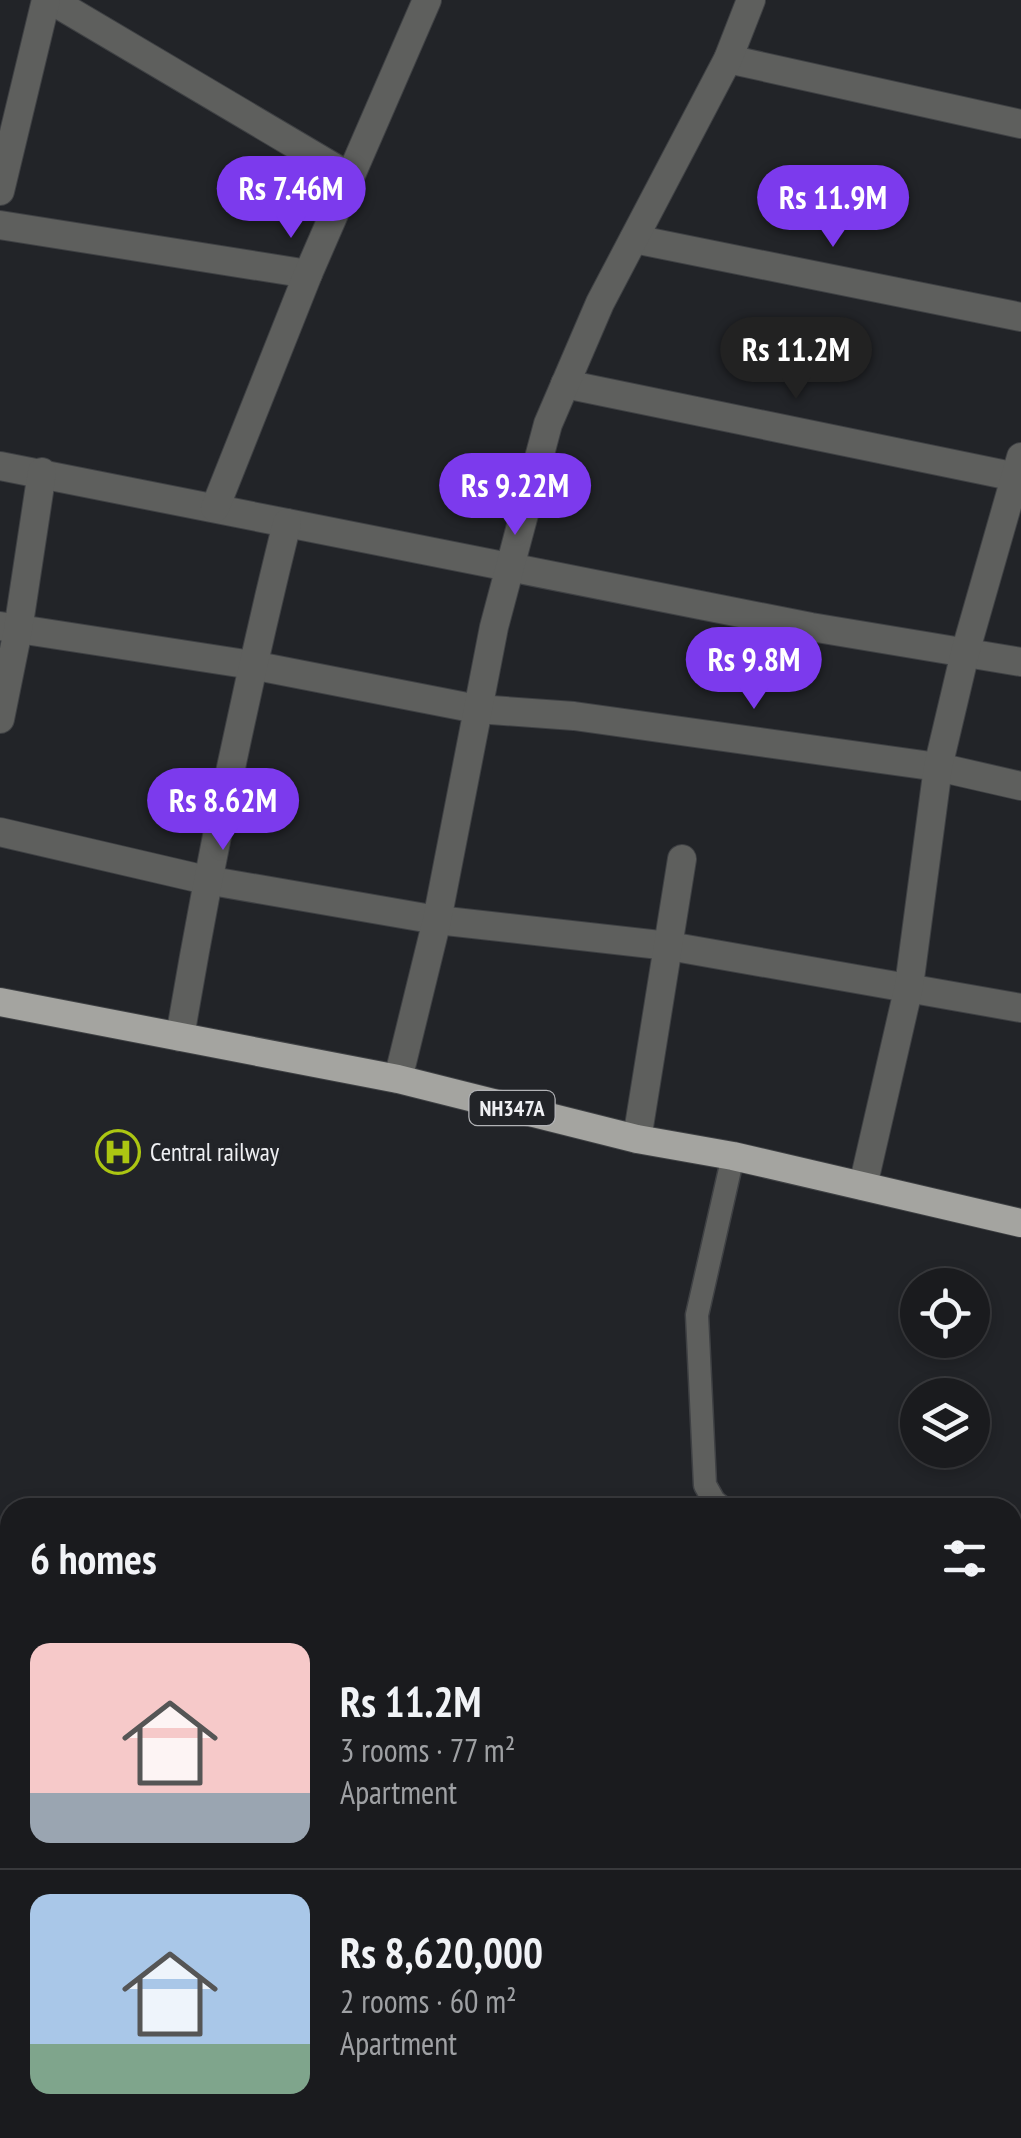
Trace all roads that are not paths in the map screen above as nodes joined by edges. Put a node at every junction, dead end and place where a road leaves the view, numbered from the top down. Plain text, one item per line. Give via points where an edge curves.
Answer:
1 (48, 0) edge
2 (428, 0) edge
3 (749, 1) edge
4 (728, 59) junction
5 (1021, 124) edge
6 (350, 176) junction
7 (0, 190) edge
8 (0, 224) edge
9 (634, 239) junction
10 (308, 274) junction
11 (1021, 317) edge
12 (565, 384) junction
13 (0, 466) edge
14 (1018, 467) edge
15 (42, 472) junction
16 (214, 508) junction
17 (287, 523) junction
18 (508, 566) junction
19 (9, 628) edge
20 (965, 653) junction
21 (1021, 662) edge
22 (252, 665) junction
23 (476, 709) junction
24 (0, 719) edge
25 (938, 767) junction
26 (1021, 786) edge
27 (0, 832) edge
28 (682, 859) dead end
29 (206, 880) junction
30 (437, 920) junction
31 (669, 946) junction
32 (909, 986) junction
33 (0, 1002) edge
34 (1021, 1008) edge
35 (180, 1037) junction
36 (398, 1079) junction
37 (637, 1139) junction
38 (733, 1156) junction
39 (863, 1186) junction
40 (1021, 1223) edge
41 (715, 1498) edge

1 - 6 street
1 - 7 street
2 - 6 street
3 - 4 street
4 - 5 street
4 - 9 street
6 - 10 street
8 - 10 street
9 - 11 street
9 - 12 street
10 - 16 street
12 - 14 street
12 - 18 street
13 - 15 street
14 - 20 street
15 - 16 street
15 - 19 street
16 - 17 street
17 - 18 street
17 - 22 street
18 - 20 street
18 - 23 street
19 - 22 street
19 - 24 street
20 - 21 street
20 - 25 street
22 - 23 street
22 - 29 street
23 - 25 street via 574,716
23 - 30 street
25 - 26 street
25 - 32 street
27 - 29 street
28 - 31 street
29 - 30 street
29 - 35 street
30 - 31 street
30 - 36 street
31 - 32 street
31 - 37 street
32 - 34 street
32 - 39 street
33 - 35 highway, NH347A
35 - 36 highway, NH347A
36 - 37 highway, NH347A
37 - 38 highway, NH347A
38 - 39 highway, NH347A
38 - 41 lane via 702,1286 696,1342 705,1486
39 - 40 highway, NH347A

